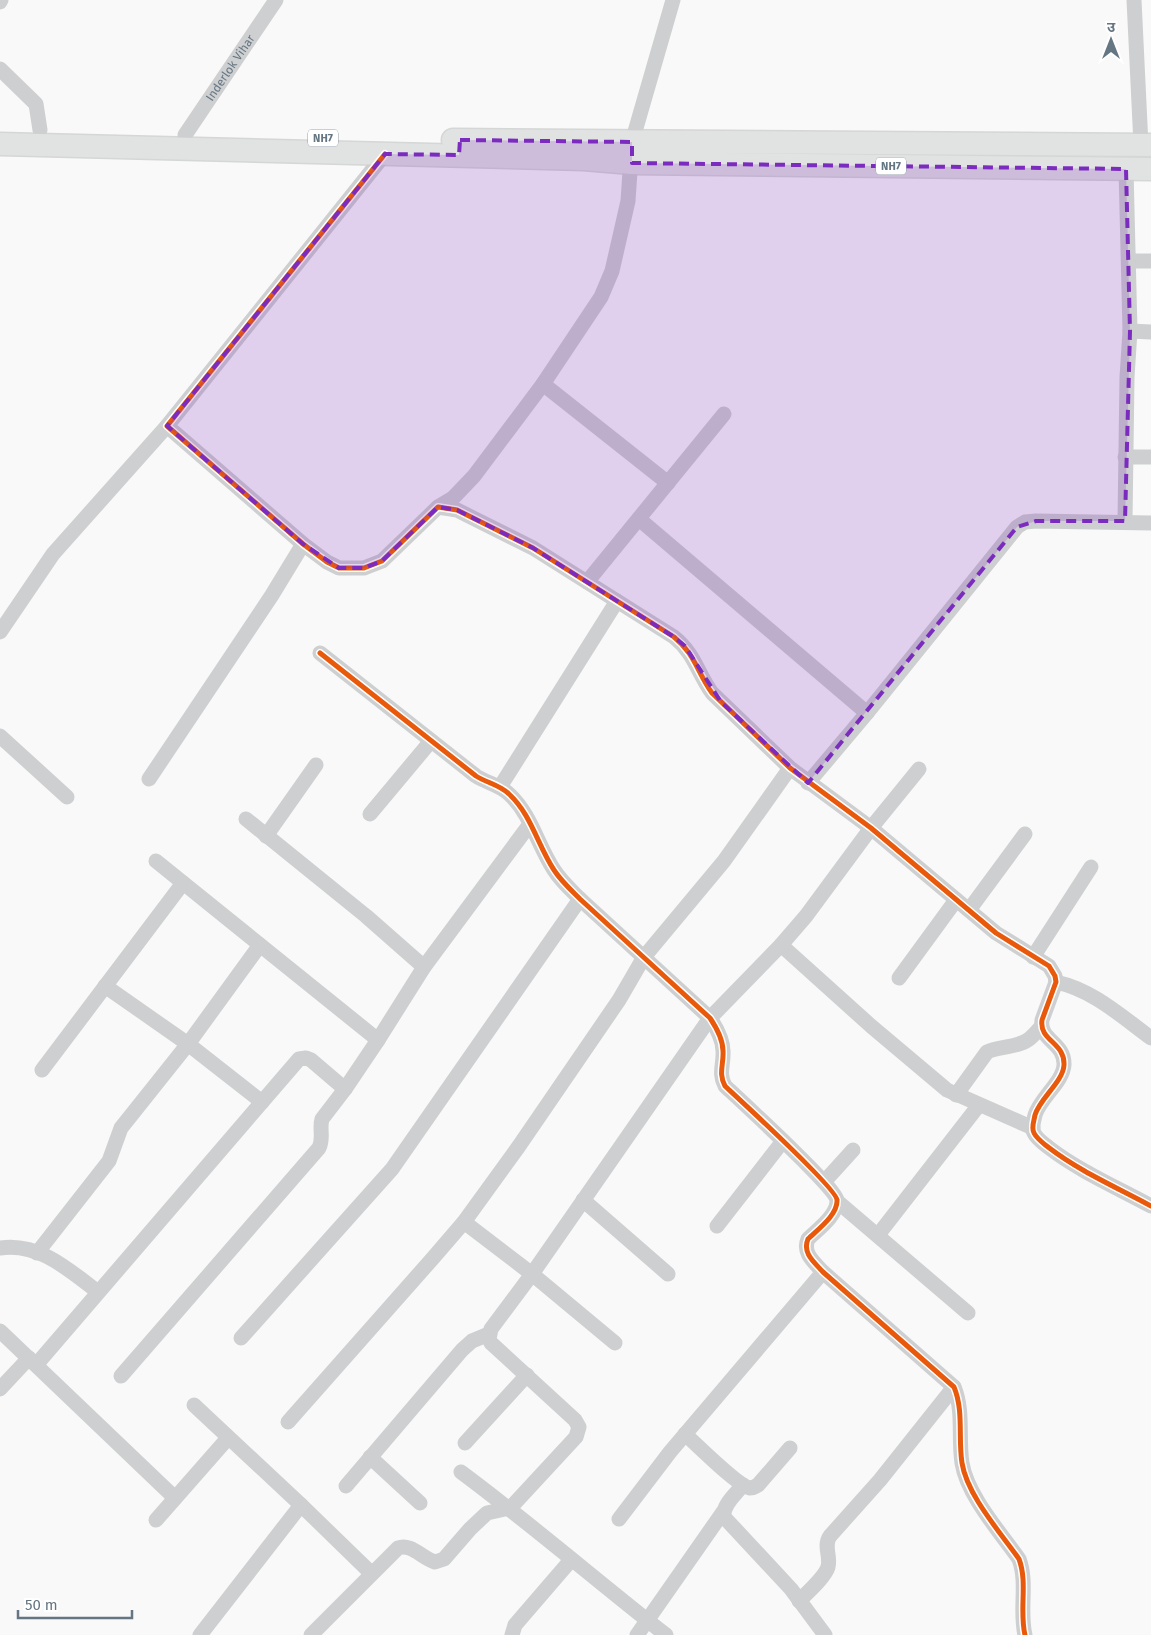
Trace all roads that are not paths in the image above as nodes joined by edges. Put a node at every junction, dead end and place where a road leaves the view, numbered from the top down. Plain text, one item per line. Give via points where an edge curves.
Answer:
1 (276, 0) edge
2 (673, 0) edge
3 (1134, 0) edge
4 (0, 68) edge
5 (1144, 88) edge
6 (0, 129) edge
7 (40, 130) junction
8 (184, 135) junction
9 (0, 144) edge
10 (1146, 145) edge
11 (459, 148) junction
12 (632, 152) junction
13 (385, 154) junction
14 (1126, 168) junction
15 (1151, 169) edge
16 (1129, 260) junction
17 (1151, 261) edge
18 (1130, 331) junction
19 (1151, 332) edge
20 (543, 384) junction
21 (724, 414) dead end
22 (166, 426) junction
23 (1125, 457) junction
24 (1151, 457) edge
25 (668, 483) junction
26 (438, 507) junction
27 (639, 518) junction
28 (1125, 521) junction
29 (1151, 523) edge
30 (303, 544) junction
31 (586, 582) junction
32 (617, 601) junction
33 (0, 632) edge
34 (320, 654) dead end
35 (867, 713) junction
36 (0, 736) edge
37 (431, 741) junction
38 (316, 765) dead end
39 (790, 768) junction
40 (919, 769) dead end
41 (149, 779) dead end
42 (808, 783) junction
43 (500, 787) junction
44 (67, 797) dead end
45 (370, 814) dead end
46 (246, 820) dead end
47 (530, 824) junction
48 (871, 828) junction
49 (1025, 834) dead end
50 (266, 836) junction
51 (156, 861) dead end
52 (1091, 867) dead end
53 (183, 883) junction
54 (580, 899) junction
55 (956, 900) junction
56 (969, 910) junction
57 (260, 945) junction
58 (781, 945) junction
59 (644, 957) junction
60 (1034, 957) junction
61 (424, 966) junction
62 (899, 978) dead end
63 (1056, 982) junction
64 (105, 986) junction
65 (710, 1018) junction
66 (1041, 1027) junction
67 (1151, 1038) edge
68 (378, 1040) junction
69 (188, 1044) junction
70 (42, 1070) dead end
71 (345, 1089) junction
72 (956, 1095) junction
73 (262, 1102) junction
74 (979, 1105) junction
75 (1033, 1128) junction
76 (783, 1141) junction
77 (853, 1150) dead end
78 (824, 1182) junction
79 (583, 1200) junction
80 (838, 1202) junction
81 (1151, 1206) edge
82 (464, 1222) junction
83 (717, 1226) dead end
84 (878, 1235) junction
85 (0, 1248) edge
86 (37, 1253) junction
87 (823, 1272) junction
88 (532, 1274) junction
89 (668, 1274) dead end
90 (98, 1292) junction
91 (968, 1313) dead end
92 (0, 1331) edge
93 (489, 1334) junction
94 (241, 1338) dead end
95 (616, 1343) dead end
96 (32, 1361) junction
97 (527, 1375) junction
98 (121, 1376) dead end
99 (954, 1387) junction
100 (0, 1389) edge
101 (194, 1406) dead end
102 (288, 1422) dead end
103 (685, 1434) junction
104 (228, 1438) junction
105 (465, 1443) dead end
106 (790, 1448) dead end
107 (370, 1457) junction
108 (461, 1472) dead end
109 (743, 1485) junction
110 (346, 1486) dead end
111 (175, 1498) junction
112 (420, 1503) dead end
113 (301, 1504) junction
114 (509, 1508) junction
115 (723, 1512) junction
116 (618, 1519) dead end
117 (156, 1520) dead end
118 (571, 1560) junction
119 (371, 1573) junction
120 (800, 1601) junction
121 (647, 1620) junction
122 (200, 1635) edge
123 (311, 1635) edge
124 (512, 1635) edge
125 (637, 1635) edge
126 (666, 1635) edge
127 (825, 1635) edge
128 (1025, 1635) edge

1 - 8 street, Inderlok Vihar
2 - 12 street
3 - 5 street
4 - 7 street via 36,104
5 - 10 street
6 - 7 highway, NH7
7 - 8 highway, NH7
8 - 11 highway, NH7
9 - 13 highway, NH7
10 - 12 highway, NH7
11 - 12 highway, NH7
11 - 13 highway, NH7
12 - 14 highway, NH7
12 - 20 street via 628,201 612,271 601,297
13 - 22 street
14 - 15 highway, NH7
14 - 16 street
16 - 17 street
16 - 18 street
18 - 19 street
18 - 23 street
20 - 25 street
20 - 26 street via 474,476 453,498
21 - 25 street
22 - 30 street
22 - 33 street via 52,554
23 - 24 street
23 - 28 street
25 - 27 street
26 - 30 street via 382,561 364,568 339,568
26 - 31 street via 457,510 525,544
27 - 31 street
27 - 35 street
28 - 29 street
28 - 35 street via 1036,520 1017,527
30 - 41 street
31 - 32 street
32 - 39 street via 685,646 712,693
32 - 43 street
34 - 37 street
35 - 42 street
36 - 44 street
37 - 43 street via 476,776
37 - 45 street
38 - 50 street
39 - 42 street
39 - 59 street via 724,861
40 - 48 street
42 - 48 street
43 - 47 street via 510,794
46 - 50 street
47 - 54 street via 554,870
47 - 61 street
48 - 55 street
48 - 58 street
49 - 56 street
50 - 61 street
51 - 53 street
52 - 60 street
53 - 57 street
53 - 64 street
54 - 59 street
54 - 94 street via 392,1170
55 - 56 street
55 - 62 street
56 - 60 street via 996,934
57 - 68 street
57 - 69 street
58 - 65 street
58 - 72 street via 870,1026
59 - 65 street
59 - 82 street via 619,1000
60 - 63 street via 1049,966
61 - 68 street
63 - 66 street
63 - 67 street via 1104,1002
64 - 69 street
64 - 70 street
65 - 76 street via 724,1052 721,1072 725,1086
65 - 79 street
66 - 72 street via 1023,1043 987,1052
66 - 75 street via 1060,1049 1064,1066 1062,1074 1040,1103
68 - 71 street
69 - 73 street
69 - 86 street via 121,1128 109,1161
71 - 73 street via 311,1060 302,1058
71 - 98 street via 322,1119 319,1148
72 - 74 street
73 - 90 street
74 - 75 street
74 - 84 street
75 - 81 street via 1038,1138 1064,1159
76 - 78 street
76 - 83 street
77 - 78 street
78 - 80 street
79 - 88 street
79 - 89 street
80 - 84 street
80 - 87 street via 831,1216 805,1245 806,1252
82 - 88 street
82 - 102 street
84 - 91 street
85 - 86 street via 20,1247
86 - 90 street via 56,1260
87 - 99 street
87 - 103 street
88 - 93 street
88 - 95 street
90 - 96 street
92 - 96 street
93 - 97 street via 491,1343
93 - 107 street via 472,1341 462,1350
96 - 100 street
96 - 111 street
97 - 105 street
97 - 114 street via 575,1420 579,1432
99 - 120 street via 880,1480 830,1536 826,1544 827,1569
99 - 128 street via 960,1408 962,1463 968,1485 1022,1567
101 - 104 street
103 - 109 street
103 - 116 street
104 - 111 street
104 - 113 street
106 - 109 street via 758,1485 753,1488
107 - 110 street
107 - 112 street
108 - 114 street
109 - 115 street
111 - 117 street
113 - 119 street
113 - 122 street
114 - 118 street
114 - 119 street via 486,1513 440,1561 429,1560 411,1548 401,1546
115 - 120 street via 726,1521
115 - 121 street
118 - 121 street
118 - 124 street via 515,1625
119 - 123 street
120 - 127 street
121 - 125 street
121 - 126 street

